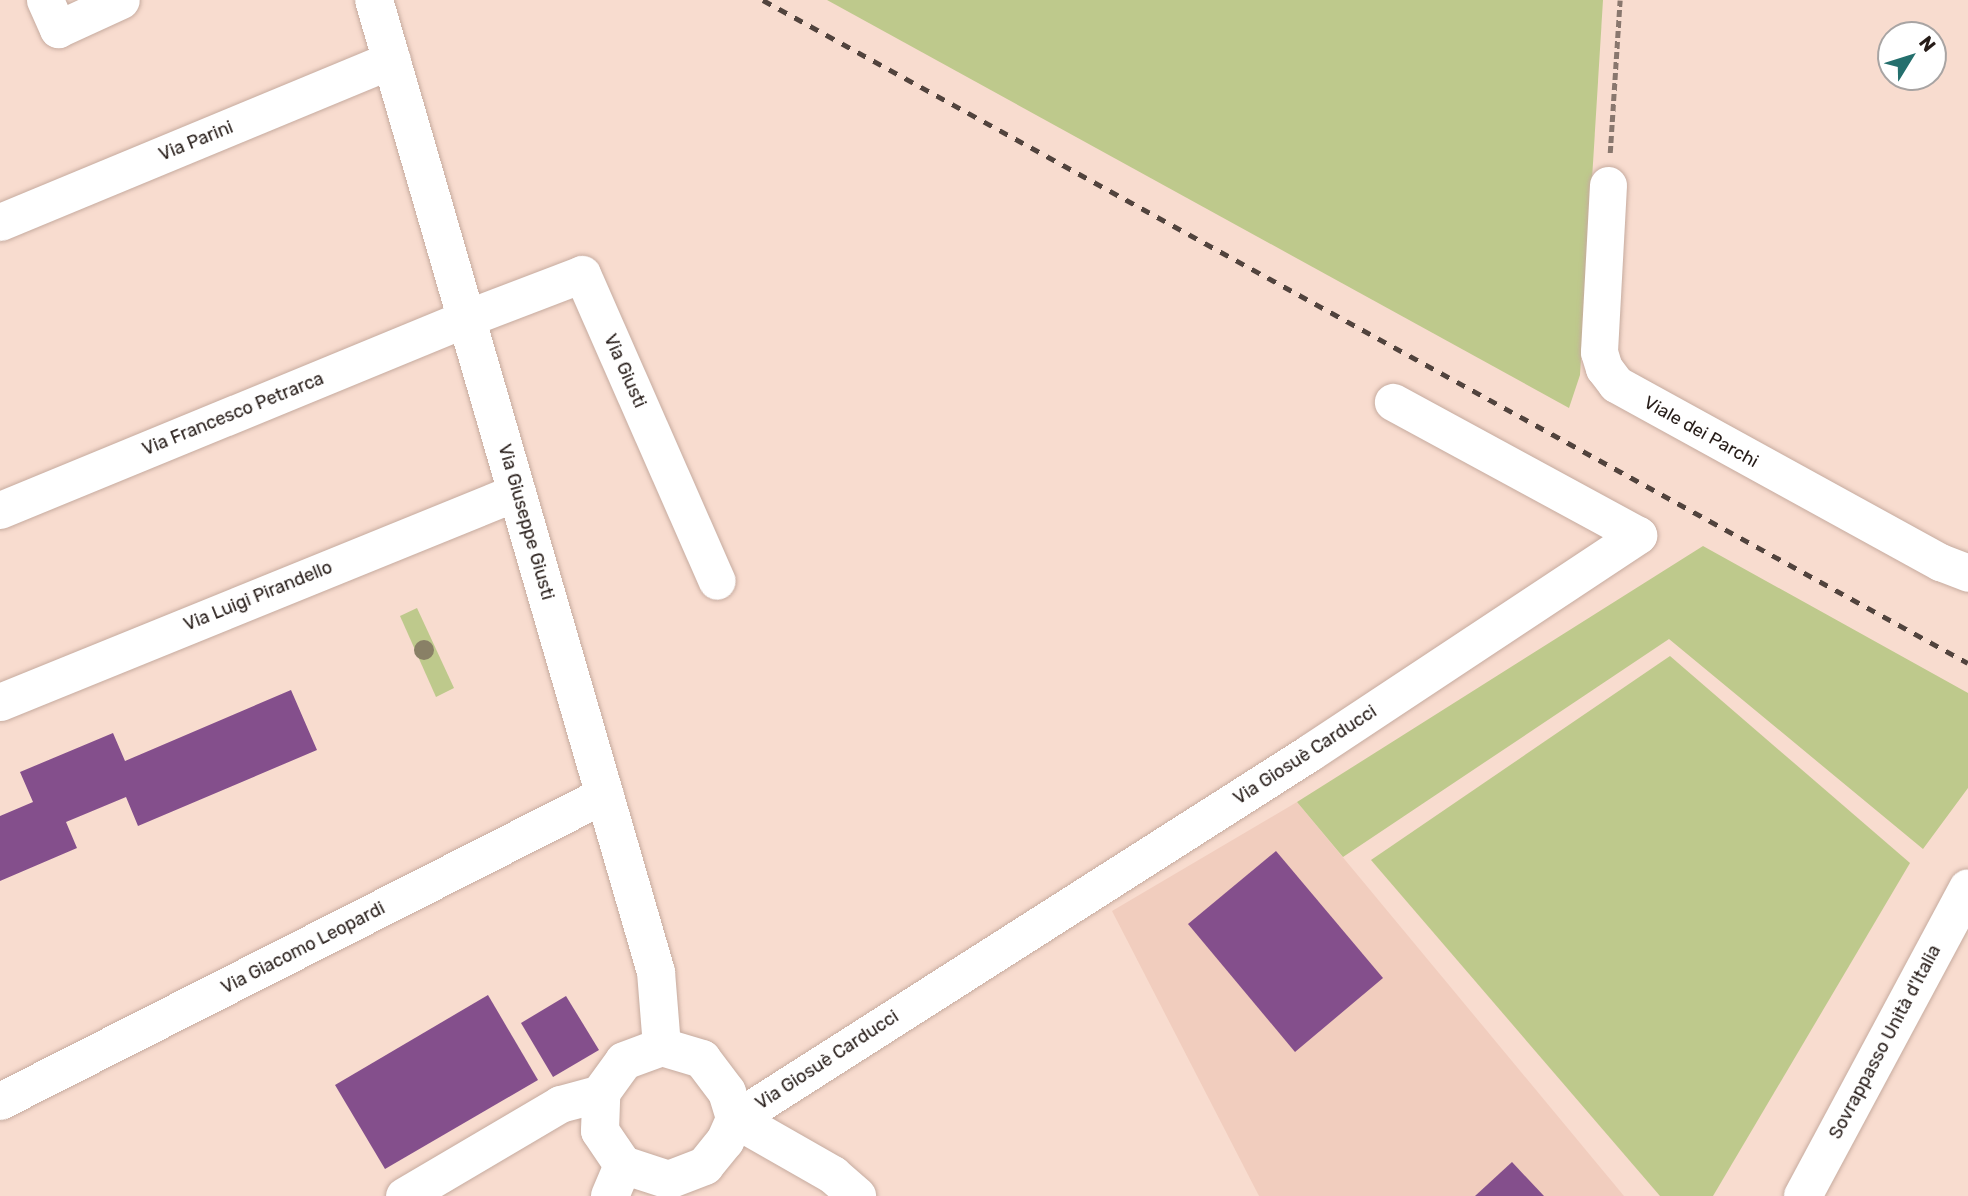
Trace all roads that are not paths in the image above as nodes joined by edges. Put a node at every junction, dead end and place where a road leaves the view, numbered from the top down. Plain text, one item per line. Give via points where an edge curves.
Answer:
1 (45, 0) edge
2 (121, 0) edge
3 (374, 0) edge
4 (392, 60) junction
5 (1608, 185) road end
6 (0, 222) edge
7 (467, 318) junction
8 (1393, 402) dead end
9 (517, 492) junction
10 (0, 510) edge
11 (1968, 573) edge
12 (717, 581) dead end
13 (0, 702) edge
14 (605, 794) junction
15 (1968, 888) edge
16 (662, 1047) junction
17 (601, 1093) junction
18 (0, 1101) edge
19 (735, 1119) junction
20 (616, 1181) edge
21 (404, 1196) edge
22 (857, 1196) edge
23 (1802, 1196) edge

1 - 2 street via 58,29
3 - 4 street, Via Giuseppe Giusti
4 - 6 street, Via Parini
4 - 7 street, Via Giuseppe Giusti
5 - 11 street, Viale dei Parchi via 1599,352 1604,369 1616,384 1940,562
7 - 9 street, Via Giuseppe Giusti
7 - 10 street, Via Francesco Petrarca
7 - 12 street, Via Giusti via 582,274
8 - 19 street, Via Giosuè Carducci via 1638,536 1309,753
9 - 13 street, Via Luigi Pirandello
9 - 14 street, Via Giuseppe Giusti
14 - 16 street, Via Giuseppe Giusti via 656,972
14 - 18 street, Via Giacomo Leopardi
15 - 23 street, Sovrappasso Unità d'Italia
16 - 17 street via 624,1061
16 - 19 street via 702,1059 727,1092
17 - 20 street via 600,1131
17 - 21 street via 559,1104
19 - 20 street via 705,1166 669,1180
19 - 22 street via 833,1175

